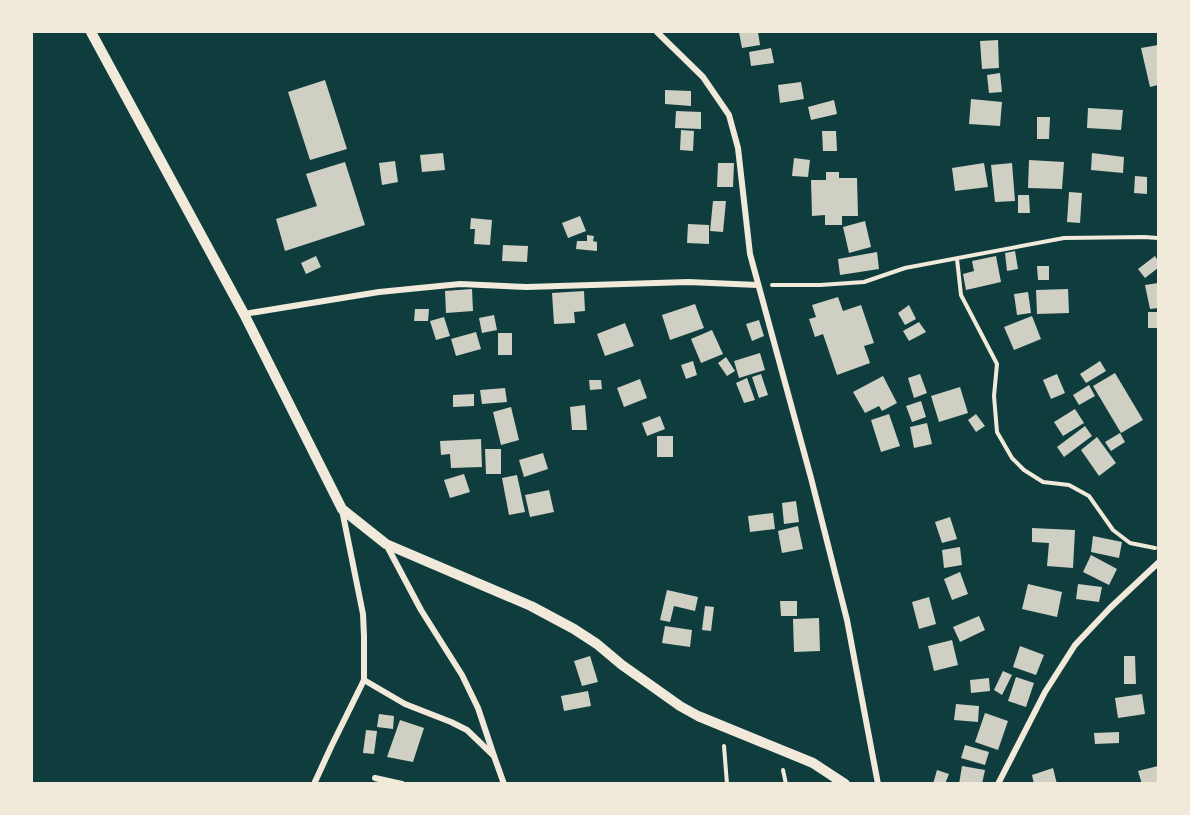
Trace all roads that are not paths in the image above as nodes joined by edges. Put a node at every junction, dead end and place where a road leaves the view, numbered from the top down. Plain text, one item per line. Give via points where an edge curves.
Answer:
1 (91, 32) edge
2 (657, 32) edge
3 (758, 285) junction
4 (244, 314) junction
5 (342, 509) junction
6 (386, 544) junction
7 (1158, 563) edge
8 (364, 680) junction
9 (494, 756) junction
10 (375, 778) dead end
11 (314, 783) edge
12 (402, 783) edge
13 (504, 783) edge
14 (846, 783) edge
15 (878, 783) edge
16 (998, 783) edge

1 - 4 street
2 - 3 street via 703,77 729,115 738,148 750,254
3 - 4 street via 460,284 379,292
3 - 15 street via 847,621
4 - 5 street
5 - 6 street
5 - 8 street via 363,614
6 - 9 street via 462,675
6 - 14 street via 531,606 597,644 680,706 813,763
7 - 16 street via 1075,645 1045,692
8 - 9 street via 405,704 467,730
8 - 11 street
9 - 13 street
10 - 12 street

